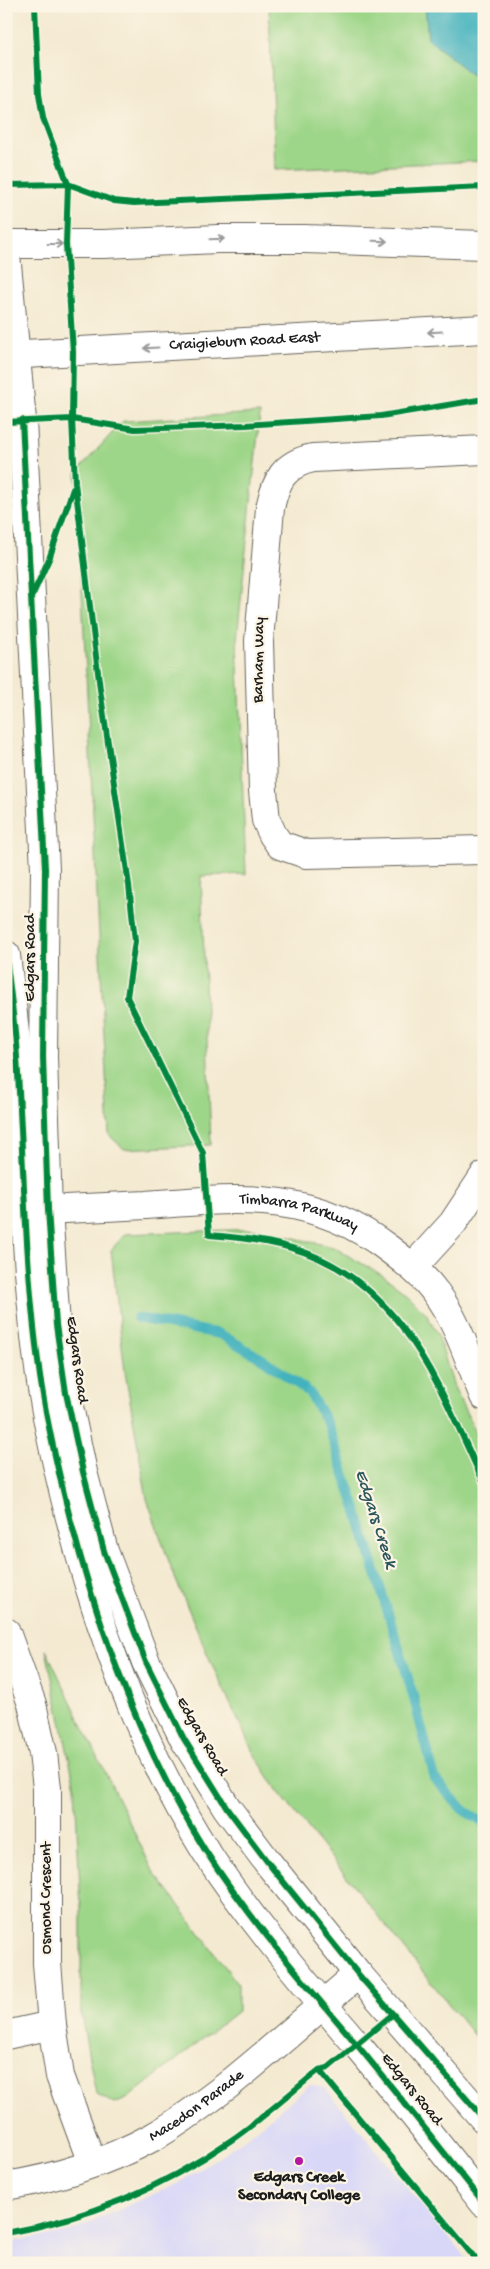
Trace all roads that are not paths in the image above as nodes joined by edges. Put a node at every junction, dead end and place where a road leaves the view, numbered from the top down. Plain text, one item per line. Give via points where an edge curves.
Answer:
1 (6, 244) edge
2 (484, 245) edge
3 (6, 254) edge
4 (484, 329) edge
5 (12, 355) edge
6 (484, 450) edge
7 (484, 850) edge
8 (6, 955) edge
9 (484, 1176) edge
10 (37, 1210) junction
11 (413, 1267) junction
12 (484, 1396) edge
13 (6, 1632) edge
14 (358, 1974) junction
15 (322, 2005) junction
16 (52, 2025) junction
17 (6, 2035) edge
18 (484, 2119) edge
19 (92, 2163) junction
20 (6, 2186) edge
21 (484, 2203) edge

1 -> 2 main road via 306,239
3 - 5 main road, Edgars Road
4 -> 5 main road, Craigieburn Road East
5 - 10 main road, Edgars Road via 22,420 45,869
6 - 7 main road, Barham Way via 313,458 302,460 290,468 280,477 270,508 259,641 262,791 266,820 280,845 306,854
8 - 10 main road, Edgars Road
9 - 11 main road via 453,1223
10 - 11 main road, Timbarra Parkway via 251,1198 297,1205 334,1216 362,1230
10 - 14 main road, Edgars Road via 79,1454 104,1551 146,1662 184,1740 227,1808
10 - 15 main road, Edgars Road via 40,1377 56,1462 86,1576 128,1700 168,1783 205,1849
11 - 12 main road, Timbarra Parkway via 436,1293 450,1316
13 - 16 main road, Osmond Crescent via 32,1704 47,1788 47,1963
14 - 15 main road, Macedon Parade
14 - 18 main road, Edgars Road
15 - 19 main road, Macedon Parade via 196,2109 153,2137
15 - 21 main road, Edgars Road
16 - 17 main road
16 - 19 main road, Osmond Crescent via 60,2076
19 - 20 main road, Macedon Parade via 34,2182

